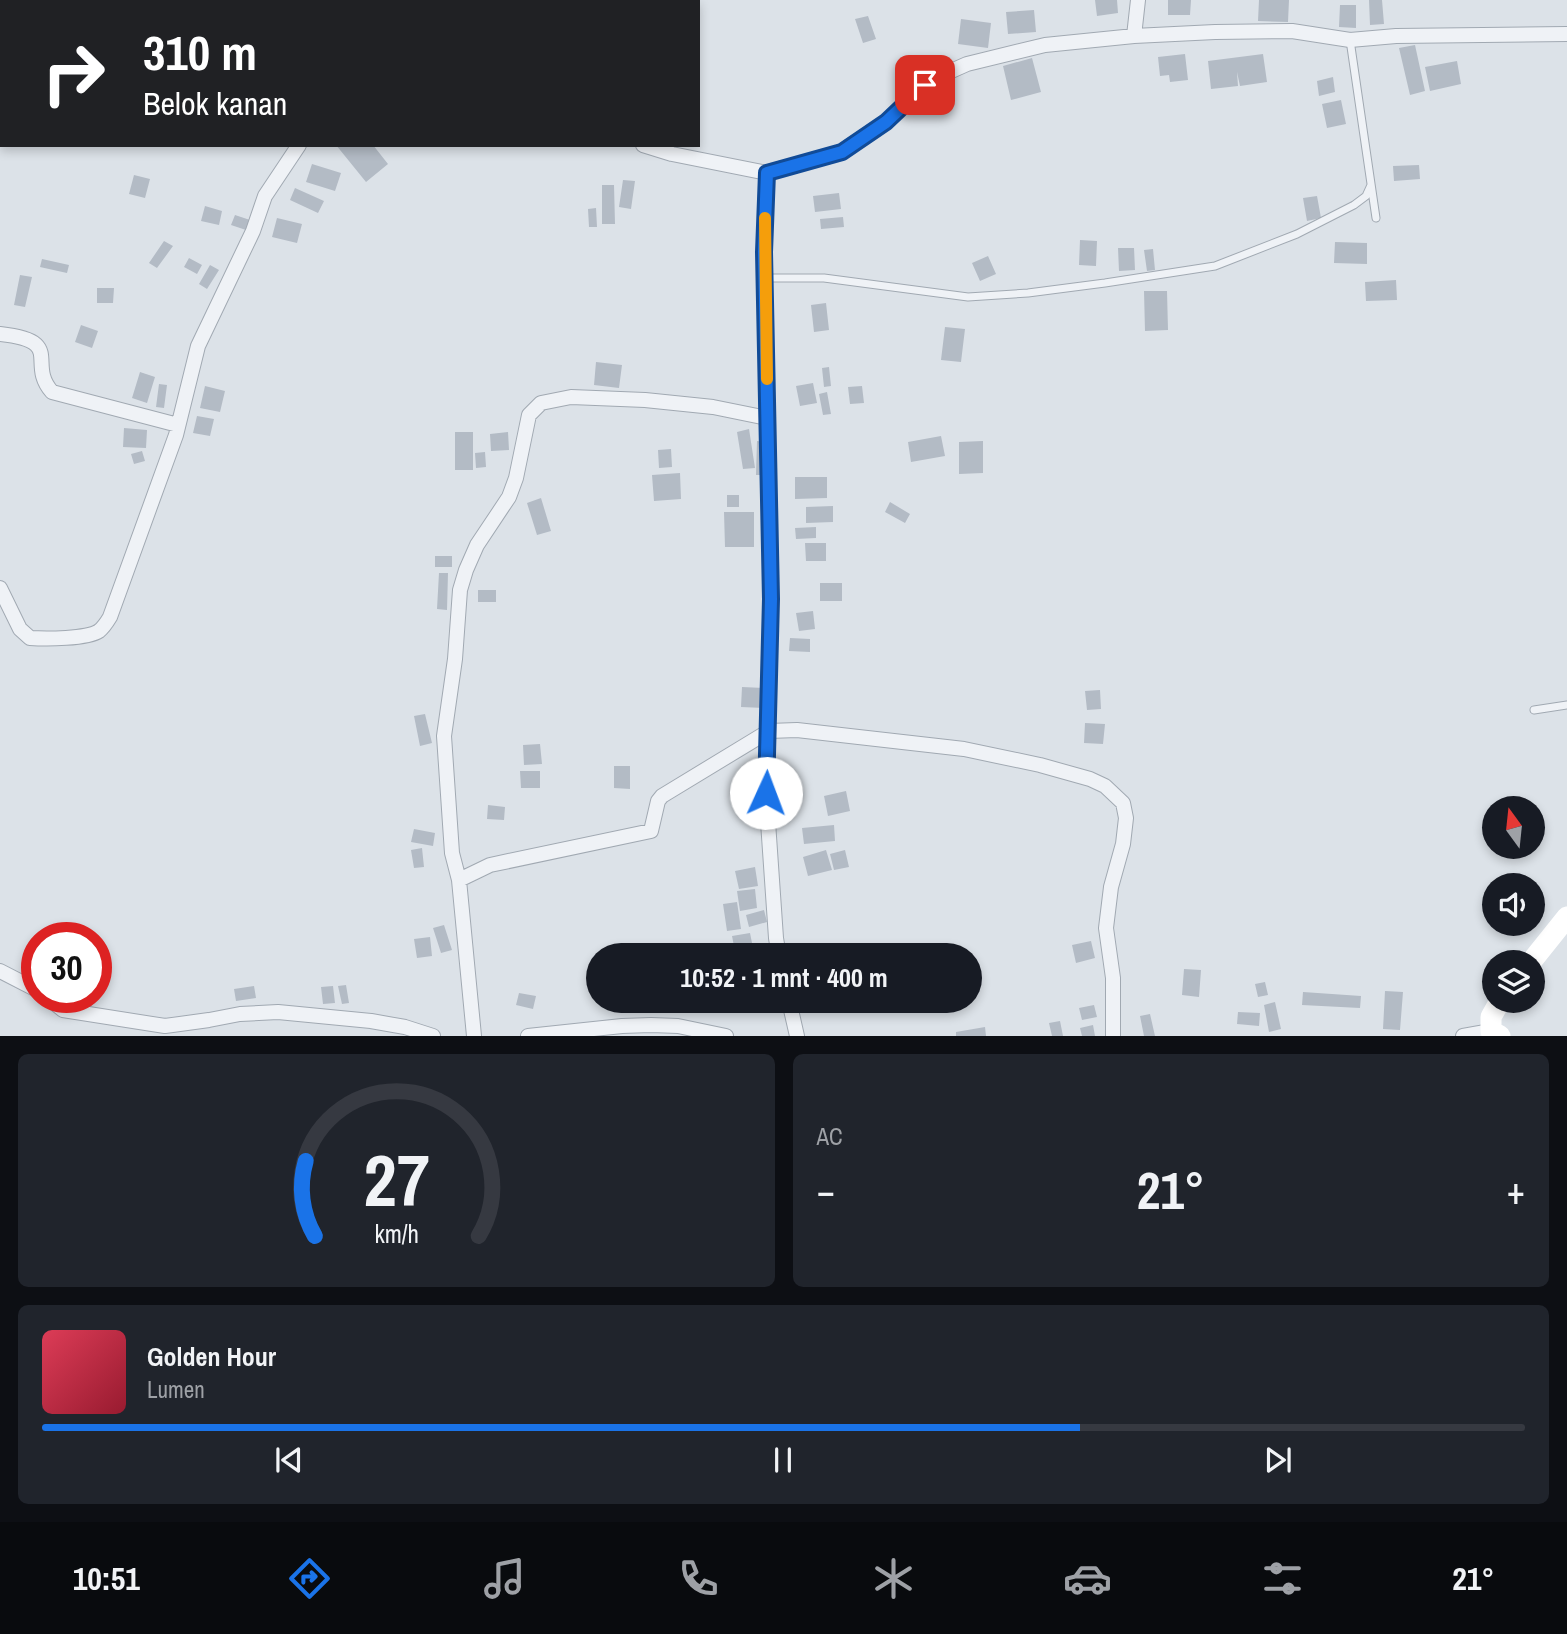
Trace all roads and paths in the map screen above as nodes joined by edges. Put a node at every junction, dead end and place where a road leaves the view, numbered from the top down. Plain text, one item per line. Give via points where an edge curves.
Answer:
1 (1138, 0) edge
2 (1567, 34) edge
3 (1134, 36) junction
4 (1350, 40) junction
5 (298, 147) edge
6 (649, 147) edge
7 (767, 173) junction
8 (1371, 185) junction
9 (1376, 218) dead end
10 (764, 278) junction
11 (0, 334) edge
12 (768, 418) junction
13 (178, 425) junction
14 (0, 588) edge
15 (1567, 705) edge
16 (1534, 710) dead end
17 (769, 731) junction
18 (459, 880) junction
19 (1567, 916) edge
20 (777, 943) edge
21 (1540, 950) edge
22 (0, 971) edge
23 (21, 982) edge
24 (82, 1013) edge
25 (792, 1013) edge
26 (1493, 1013) edge
27 (1494, 1034) edge
28 (433, 1035) edge
29 (474, 1035) edge
30 (528, 1035) edge
31 (726, 1035) edge
32 (797, 1035) edge
33 (1113, 1035) edge
34 (1463, 1035) edge

1 - 3 street
2 - 4 street
3 - 4 street via 1292,31
3 - 7 street via 1045,45 967,64 925,85 886,122 842,152
4 - 8 lane
5 - 13 street via 265,196 198,346
6 - 7 street
7 - 10 street
8 - 9 lane
8 - 10 lane via 1354,205 1297,234 1215,266 1028,293 968,297 824,278
10 - 12 street
11 - 13 street via 39,346 44,378 52,392
12 - 17 street
12 - 18 street via 713,407 571,397 541,403 529,415 509,497 477,545 460,590 444,736 452,853
13 - 14 street via 102,629 85,635 30,638 20,629
15 - 16 lane
17 - 18 street via 662,796 651,831 490,865
17 - 20 street via 767,824
17 - 33 street via 797,730 964,749 1074,774 1115,793 1123,803 1126,831 1107,917
18 - 29 street
19 - 21 street
22 - 23 street
24 - 28 street via 165,1026 278,1012 380,1023
25 - 32 street
26 - 27 street
27 - 34 street
30 - 31 street via 651,1025

